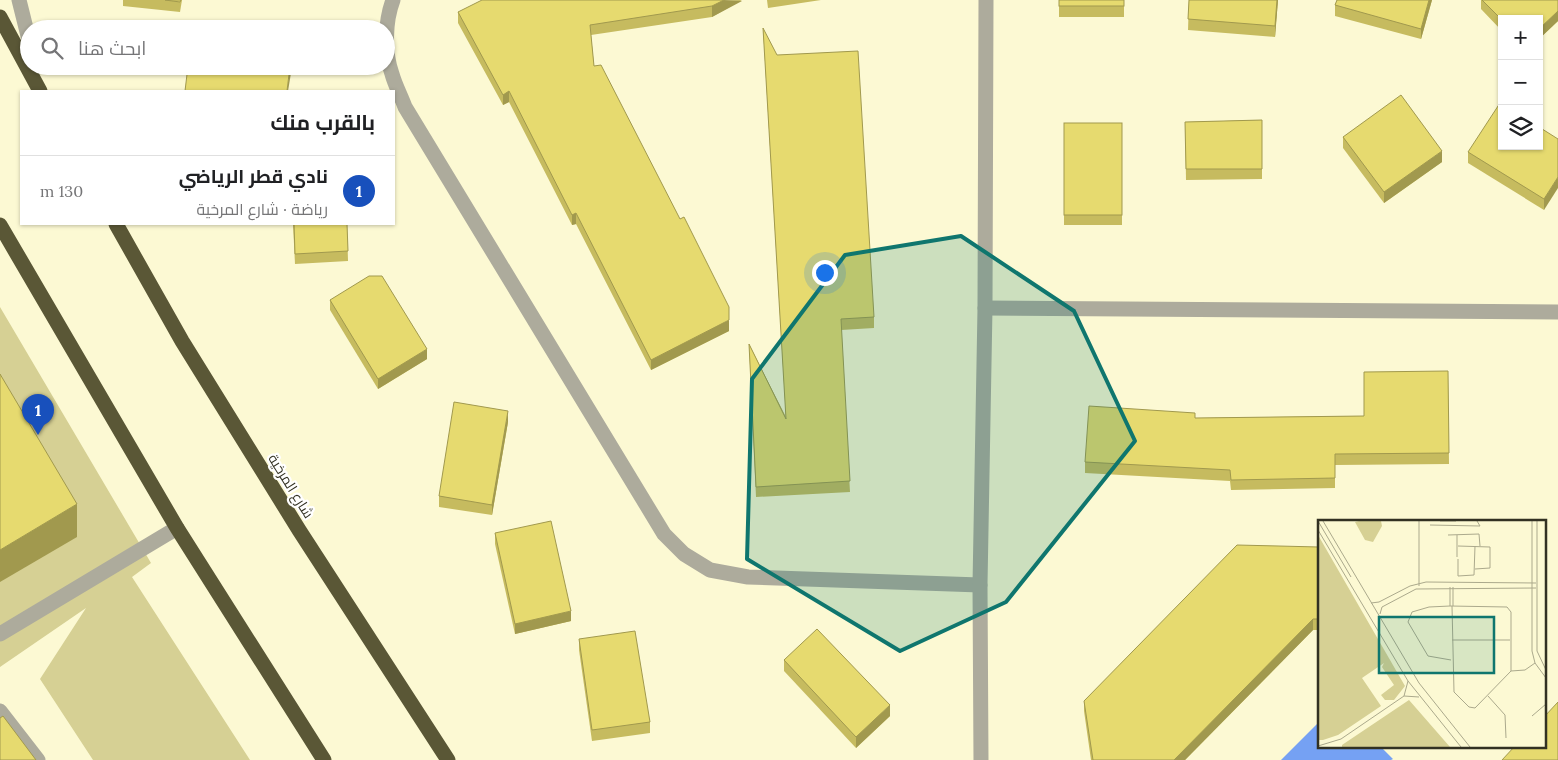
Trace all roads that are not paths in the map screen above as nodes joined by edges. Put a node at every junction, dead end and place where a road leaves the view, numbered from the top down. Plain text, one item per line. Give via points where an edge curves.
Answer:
1 (19, 0) edge
2 (394, 0) edge
3 (986, 0) edge
4 (0, 17) edge
5 (24, 20) edge
6 (388, 20) edge
7 (20, 53) edge
8 (32, 75) edge
9 (37, 75) edge
10 (392, 75) edge
11 (40, 90) edge
12 (41, 90) edge
13 (0, 225) edge
14 (117, 225) edge
15 (985, 308) junction
16 (1558, 312) edge
17 (177, 528) junction
18 (980, 585) junction
19 (0, 634) edge
20 (0, 711) edge
21 (38, 760) edge
22 (324, 760) edge
23 (448, 760) edge
24 (981, 760) edge

1 - 5 street
2 - 6 street
3 - 15 street
4 - 7 highway
8 - 11 highway
9 - 12 street
10 - 18 street via 405,107 664,534 684,554 710,570 748,577
13 - 17 highway
14 - 23 highway, شارع المرخية via 182,341 299,530
15 - 16 street
15 - 18 street
17 - 19 street
17 - 22 highway
18 - 24 street
20 - 21 street

